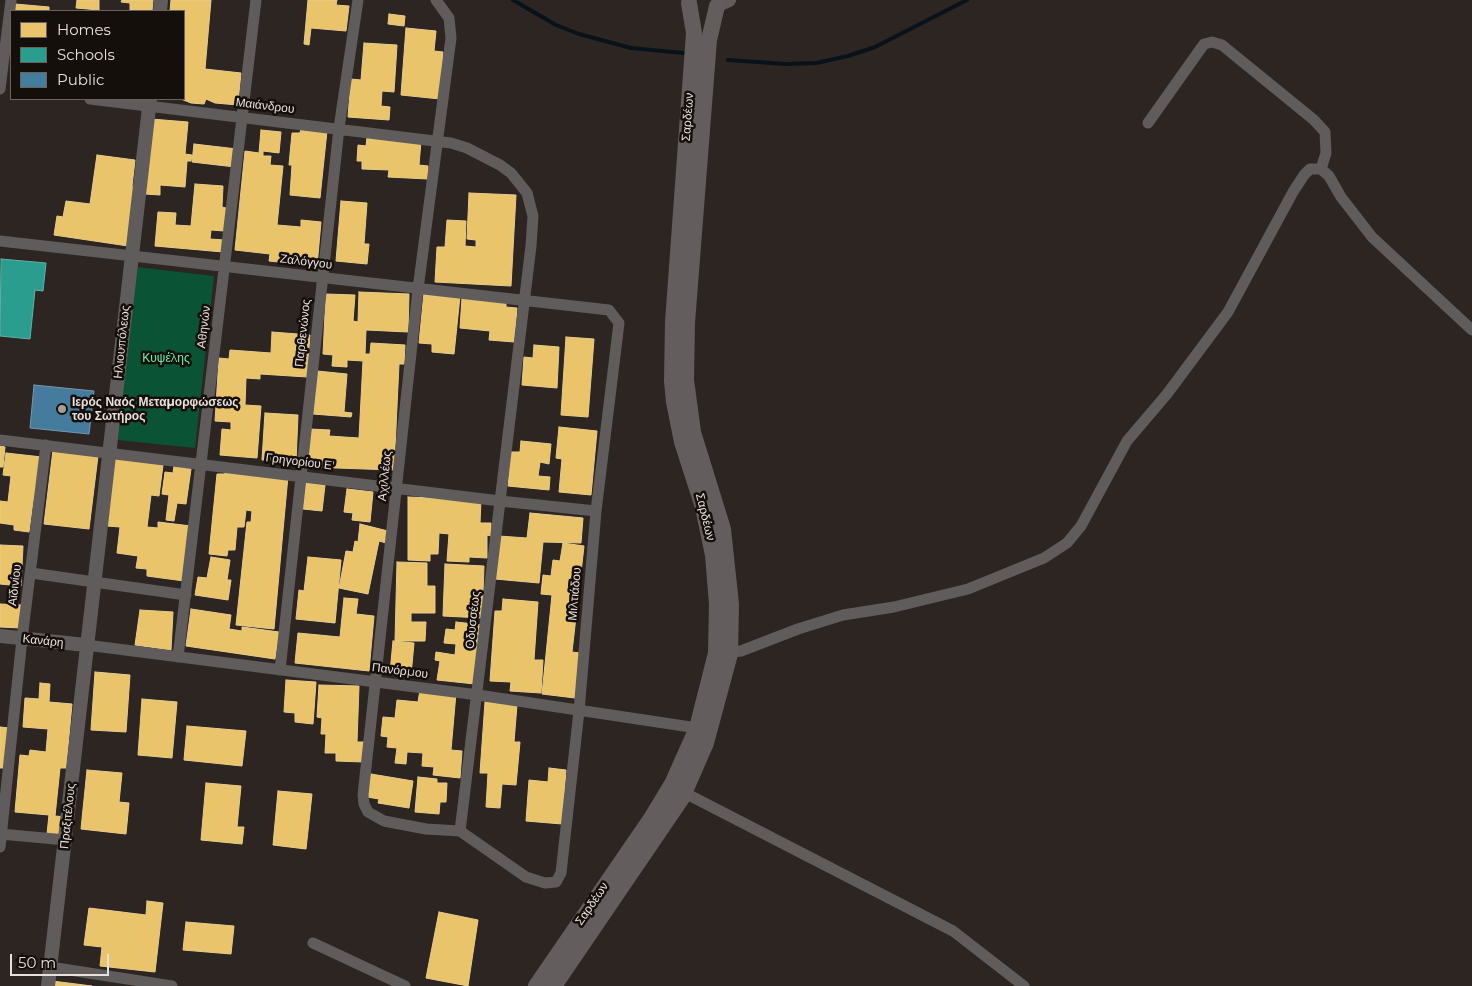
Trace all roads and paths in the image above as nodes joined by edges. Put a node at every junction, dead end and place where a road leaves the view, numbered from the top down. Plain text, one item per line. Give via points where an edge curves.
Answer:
1 (10, 0) edge
2 (256, 0) edge
3 (358, 0) edge
4 (436, 0) edge
5 (688, 2) edge
6 (722, 2) edge
7 (0, 87) edge
8 (105, 100) edge
9 (150, 103) edge
10 (240, 117) junction
11 (1148, 123) dead end
12 (339, 128) junction
13 (437, 141) junction
14 (1321, 169) junction
15 (0, 241) edge
16 (132, 255) junction
17 (225, 266) junction
18 (322, 278) junction
19 (418, 289) junction
20 (525, 302) junction
21 (610, 310) joint
22 (1472, 330) edge
23 (0, 440) edge
24 (46, 445) junction
25 (110, 454) junction
26 (201, 464) junction
27 (301, 476) junction
28 (398, 488) junction
29 (500, 501) junction
30 (596, 511) junction
31 (31, 573) junction
32 (95, 581) junction
33 (186, 595) junction
34 (0, 636) edge
35 (22, 639) junction
36 (86, 645) junction
37 (723, 653) junction
38 (178, 657) junction
39 (280, 670) junction
40 (376, 682) junction
41 (478, 695) junction
42 (579, 710) junction
43 (704, 729) junction
44 (685, 793) junction
45 (460, 831) junction
46 (1, 834) edge
47 (66, 840) junction
48 (0, 847) edge
49 (313, 943) dead end
50 (50, 967) junction
51 (138, 983) edge
52 (48, 986) edge
53 (172, 986) edge
54 (405, 986) edge
55 (536, 986) edge
56 (554, 986) edge
57 (1024, 986) edge

1 - 7 street
2 - 10 street, Αθηνών
3 - 12 street, Παρθενώνος
4 - 13 street, Αχιλλέως via 449,18 452,31
5 - 6 main road via 702,10
5 - 37 main road, Σαρδέων via 694,33 673,322 672,381 682,442 703,507 713,555
6 - 37 main road, Σαρδέων via 709,40 686,362 692,427 723,529 732,604
8 - 9 street, Μαιάνδρου
9 - 10 street, Μαιάνδρου
9 - 16 street, Ηλιουπόλεως
10 - 12 street, Μαιάνδρου
10 - 17 street, Αθηνών
11 - 14 street via 1204,44 1212,42 1222,45 1325,132 1326,153
12 - 13 street, Μαιάνδρου
12 - 18 street, Παρθενώνος
13 - 19 street, Αχιλλέως
13 - 20 street, Μαιάνδρου via 487,157 511,174 526,193 531,204 533,229
14 - 22 street via 1372,237
14 - 37 street via 1310,169 1304,175 1228,312 1167,394 1127,441 1085,519 1067,543 1044,558 968,589 894,607 843,615 741,652
15 - 16 street, Ζαλόγγου
16 - 17 street, Ζαλόγγου
16 - 25 street, Ηλιουπόλεως
17 - 18 street, Ζαλόγγου
17 - 26 street, Αθηνών
18 - 19 street, Ζαλόγγου
18 - 27 street, Παρθενώνος
19 - 20 street, Ζαλόγγου
19 - 28 street, Αχιλλέως
20 - 21 street, Ζαλόγγου
20 - 29 street, Οδυσσέως
21 - 30 street, Μιλτιάδου via 618,323
23 - 24 street, Γρηγορίου Ε'
24 - 25 street, Γρηγορίου Ε'
24 - 31 street, Αϊδινίου
25 - 26 street, Γρηγορίου Ε'
25 - 32 street, Ηλιουπόλεως
26 - 27 street, Γρηγορίου Ε'
26 - 33 street, Αθηνών
27 - 28 street, Γρηγορίου Ε'
27 - 39 street, Παρθενώνος
28 - 29 street, Γρηγορίου Ε'
28 - 40 street, Αχιλλέως
29 - 30 street, Γρηγορίου Ε'
29 - 41 street, Οδυσσέως
30 - 42 street, Μιλτιάδου
31 - 32 street
31 - 35 street, Αϊδινίου
32 - 33 street
32 - 36 street, Ηλιουπόλεως
33 - 38 street, Αθηνών
34 - 35 street, Κανάρη
35 - 36 street, Κανάρη
35 - 46 street, Αϊδινίου
36 - 38 street, Πανόρμου
36 - 47 street, Πραξιτέλους
37 - 43 main road, Σαρδέων
38 - 39 street, Πανόρμου
39 - 40 street, Πανόρμου
40 - 41 street, Πανόρμου
40 - 45 street, Αχιλλέως via 363,795 368,812 392,824
41 - 42 street, Πανόρμου
41 - 45 street, Οδυσσέως
42 - 43 street, Πανόρμου
42 - 45 street, Μιλτιάδου via 561,873 556,882 545,883 526,877
43 - 44 main road, Σαρδέων
43 - 55 main road, Σαρδέων via 661,803
44 - 56 main road, Σαρδέων
44 - 57 street via 953,931
46 - 47 street
46 - 48 street, Αϊδινίου
47 - 50 street, Πραξιτέλους
49 - 54 street
50 - 51 street
50 - 52 street, Πραξιτέλους
51 - 53 street

